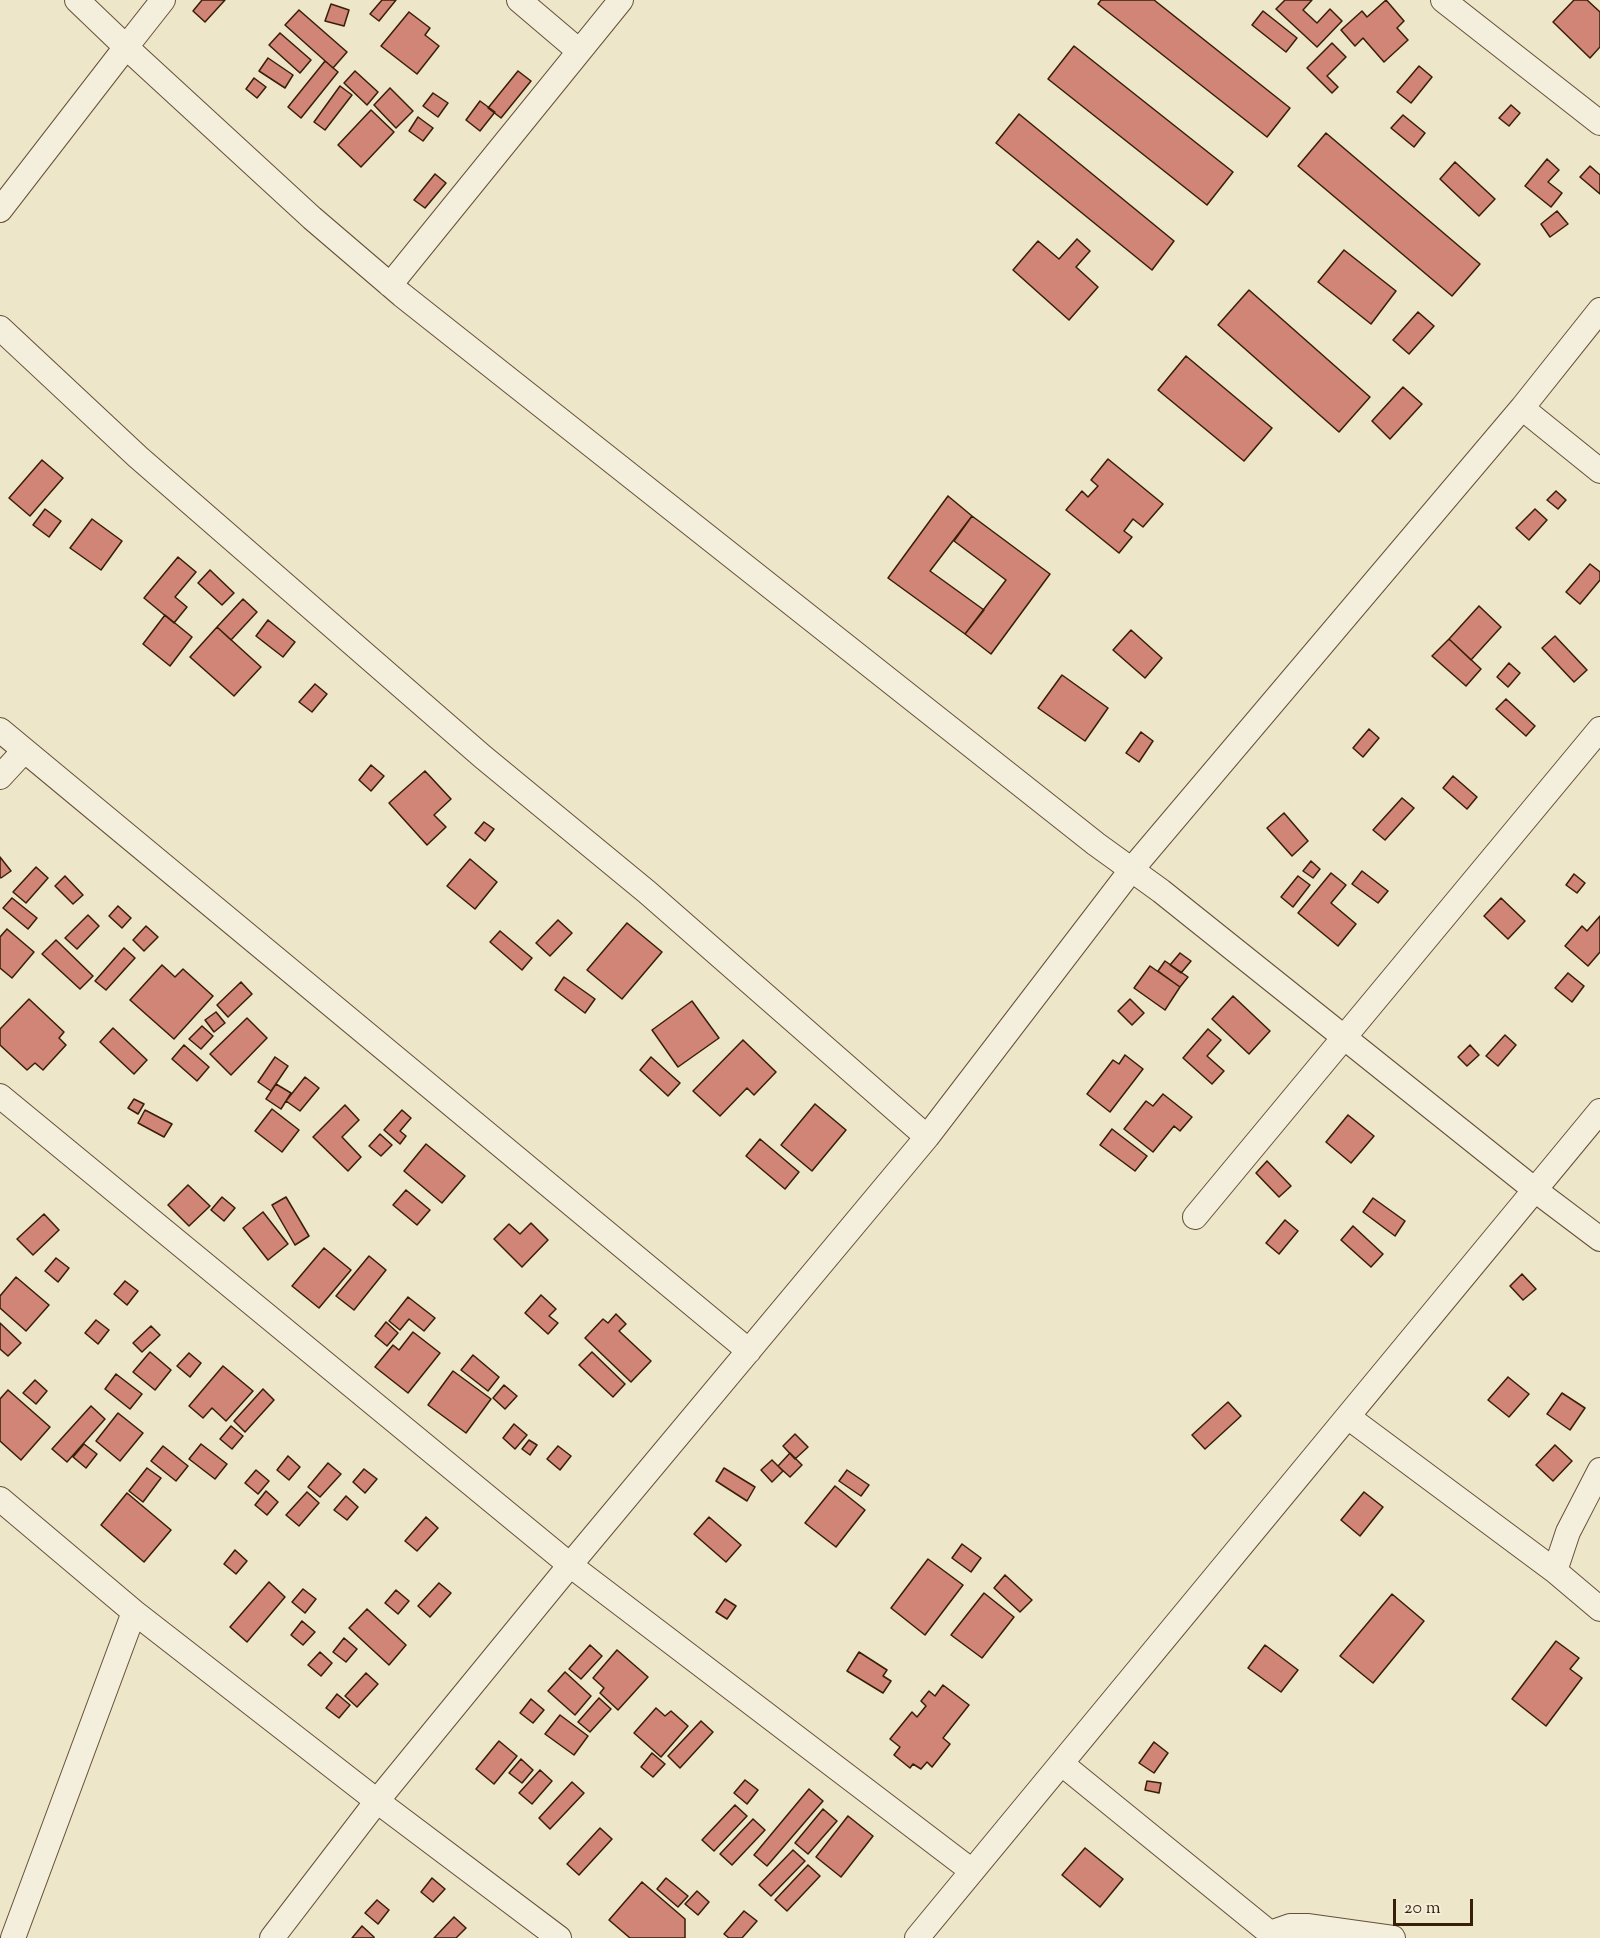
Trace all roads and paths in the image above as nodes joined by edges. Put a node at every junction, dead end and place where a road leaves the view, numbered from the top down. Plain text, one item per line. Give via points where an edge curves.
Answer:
1 (76, 0) edge
2 (163, 0) edge
3 (519, 0) edge
4 (621, 0) edge
5 (1443, 0) edge
6 (126, 47) junction
7 (579, 51) junction
8 (1600, 123) edge
9 (0, 210) edge
10 (390, 285) junction
11 (1600, 310) edge
12 (0, 328) edge
13 (1522, 408) junction
14 (1600, 471) edge
15 (0, 729) edge
16 (1600, 729) edge
17 (24, 751) junction
18 (0, 777) edge
19 (1132, 868) junction
20 (1345, 1038) junction
21 (0, 1096) edge
22 (1600, 1111) edge
23 (927, 1137) junction
24 (1535, 1190) junction
25 (1195, 1216) dead end
26 (1600, 1239) edge
27 (749, 1351) junction
28 (1348, 1417) junction
29 (1600, 1470) edge
30 (0, 1499) edge
31 (570, 1565) junction
32 (1555, 1571) junction
33 (1600, 1609) edge
34 (134, 1612) junction
35 (1062, 1764) junction
36 (377, 1801) junction
37 (972, 1871) junction
38 (1273, 1936) edge
39 (13, 1938) edge
40 (272, 1938) edge
41 (559, 1938) edge
42 (917, 1938) edge
43 (1393, 1938) edge

1 - 6 street
2 - 6 street
3 - 7 street
4 - 7 street
5 - 8 street
6 - 9 street
6 - 10 street
7 - 10 street
10 - 19 street via 1077,830
11 - 13 street
12 - 23 street via 138,458 483,757 647,892
13 - 14 street
13 - 19 street
15 - 17 street
16 - 20 street
17 - 18 street
17 - 27 street
19 - 20 street
19 - 23 street
20 - 24 street
20 - 25 street
21 - 31 street
22 - 24 street
23 - 27 street
24 - 26 street
24 - 28 street
27 - 31 street
28 - 32 street
28 - 35 street
29 - 32 street via 1568,1532
30 - 34 street
31 - 36 street
31 - 37 street
32 - 33 street
34 - 36 street
34 - 39 street
35 - 37 street
35 - 38 street
36 - 40 street
36 - 41 street
37 - 42 street
38 - 43 street via 1290,1926 1307,1926

